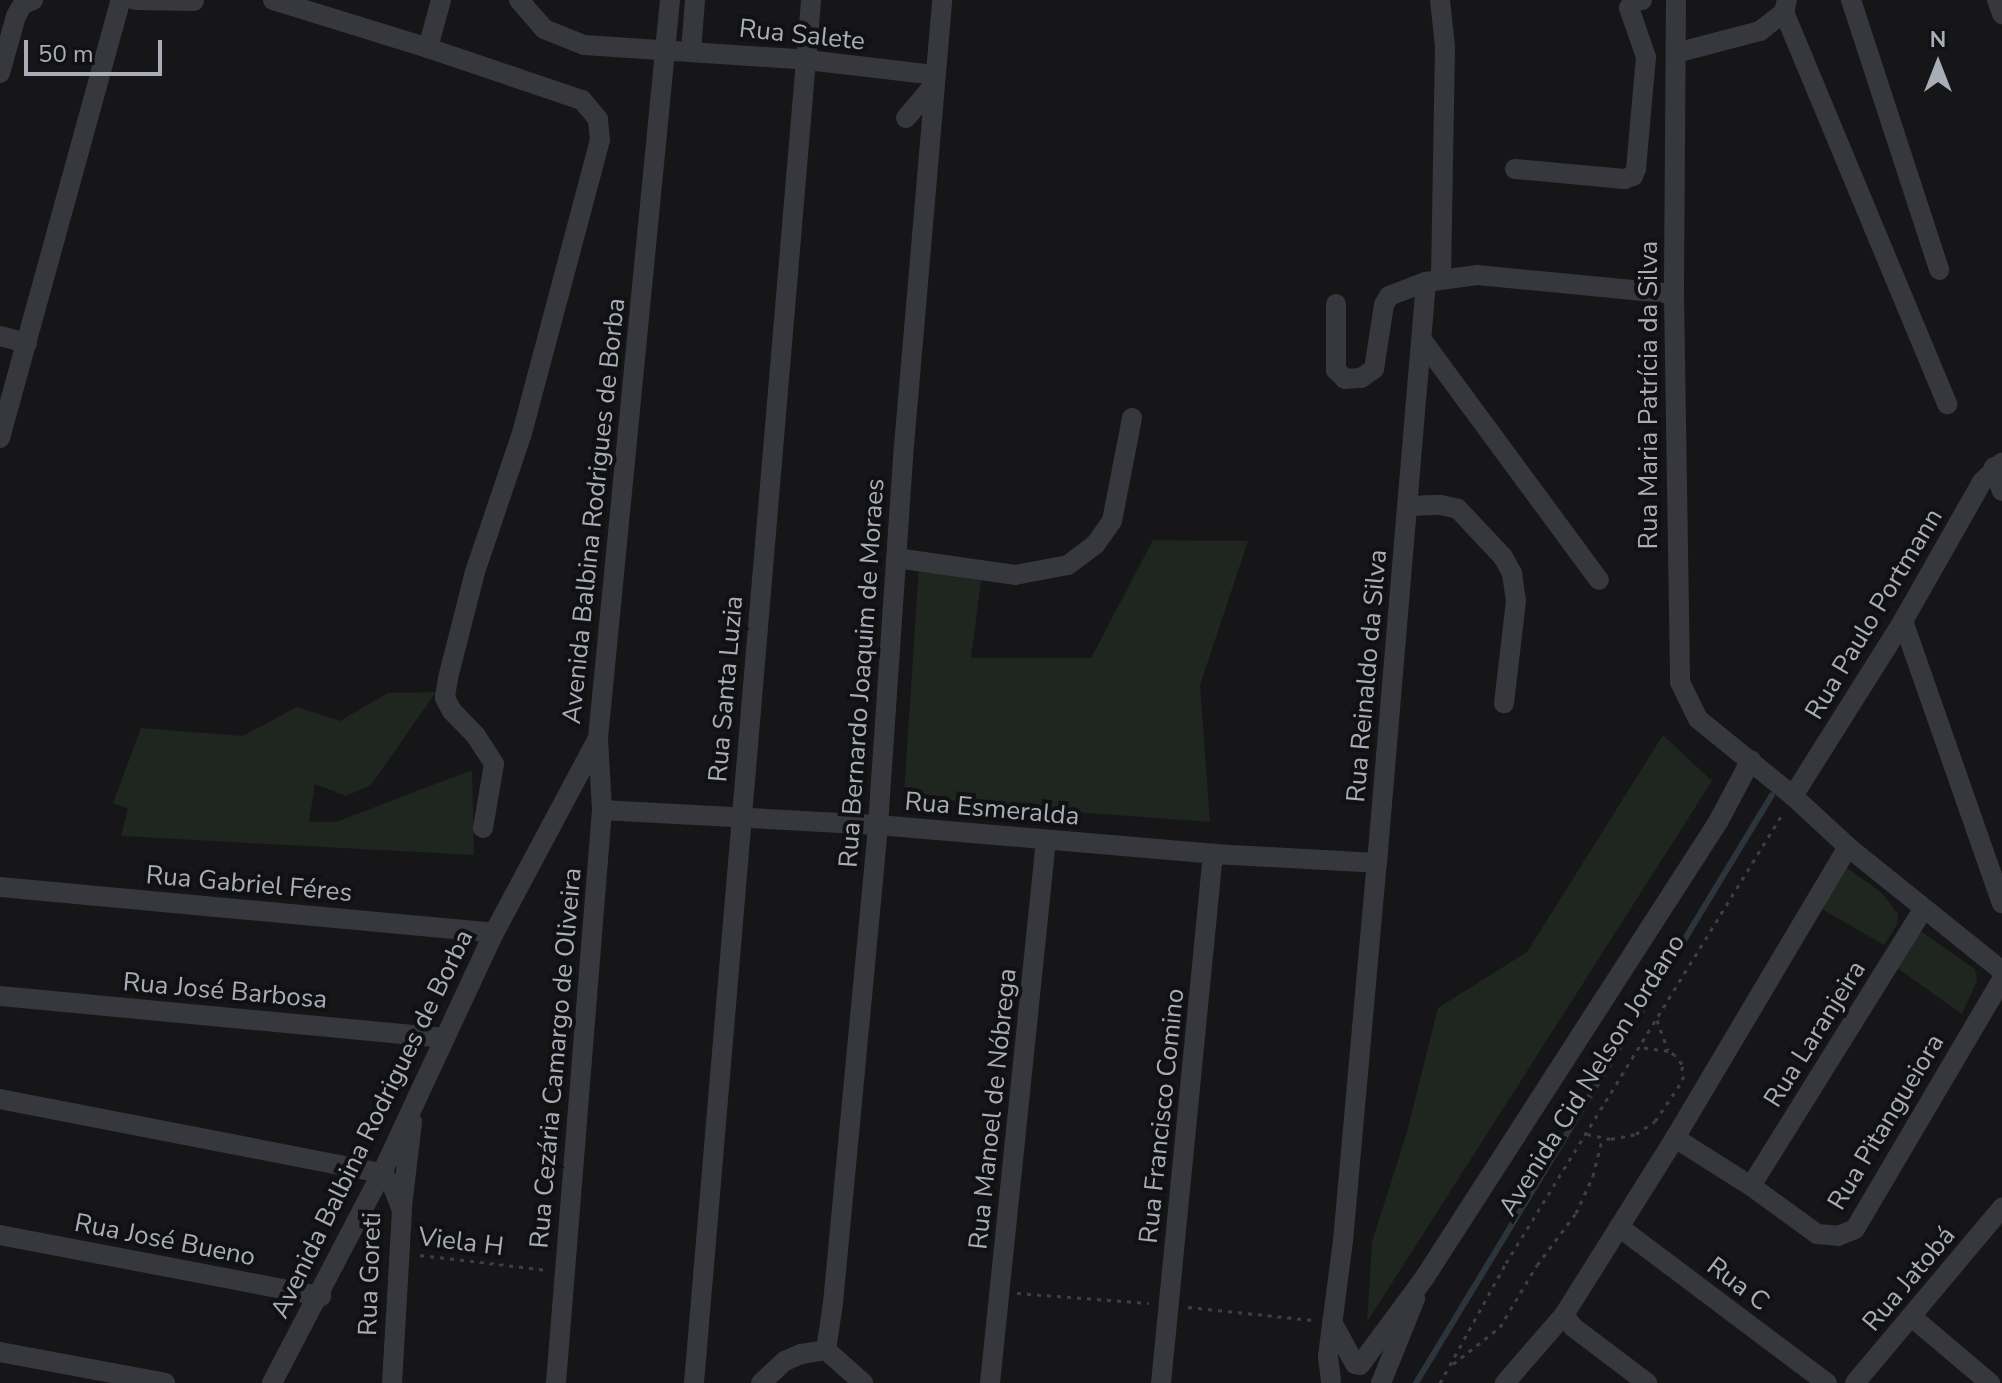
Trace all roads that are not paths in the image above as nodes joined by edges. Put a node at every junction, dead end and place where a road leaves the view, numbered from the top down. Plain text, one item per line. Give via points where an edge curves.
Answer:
1 (33, 0) edge
2 (121, 0) edge
3 (135, 0) edge
4 (273, 0) edge
5 (441, 0) edge
6 (519, 0) edge
7 (670, 0) edge
8 (695, 0) edge
9 (811, 0) edge
10 (942, 0) edge
11 (1440, 0) edge
12 (1642, 0) edge
13 (1676, 0) edge
14 (1851, 0) edge
15 (1997, 0) edge
16 (194, 1) edge
17 (1785, 6) edge
18 (2002, 14) edge
19 (428, 48) junction
20 (666, 49) junction
21 (691, 51) junction
22 (1676, 53) junction
23 (807, 60) junction
24 (0, 73) edge
25 (933, 81) junction
26 (906, 118) dead end
27 (1515, 169) dead end
28 (1939, 270) dead end
29 (1433, 280) junction
30 (1674, 294) junction
31 (1336, 304) dead end
32 (0, 336) edge
33 (1422, 340) junction
34 (27, 343) junction
35 (1947, 404) dead end
36 (1132, 418) dead end
37 (0, 438) edge
38 (1998, 465) edge
39 (2002, 491) edge
40 (1408, 506) junction
41 (896, 558) junction
42 (1599, 580) dead end
43 (1903, 621) junction
44 (1504, 703) dead end
45 (598, 738) junction
46 (1751, 760) junction
47 (1793, 796) junction
48 (602, 810) junction
49 (741, 817) junction
50 (878, 825) junction
51 (483, 828) dead end
52 (1046, 840) junction
53 (1848, 847) junction
54 (1213, 854) junction
55 (1377, 863) junction
56 (0, 887) edge
57 (2002, 903) edge
58 (1923, 910) junction
59 (494, 933) junction
60 (2002, 971) edge
61 (2002, 979) edge
62 (0, 996) edge
63 (445, 1038) junction
64 (0, 1099) edge
65 (414, 1103) junction
66 (1675, 1138) junction
67 (382, 1173) junction
68 (1751, 1186) junction
69 (2002, 1208) edge
70 (402, 1210) junction
71 (1619, 1227) junction
72 (0, 1235) edge
73 (1425, 1277) junction
74 (321, 1296) junction
75 (1564, 1315) junction
76 (1913, 1318) junction
77 (1332, 1322) junction
78 (826, 1350) junction
79 (0, 1352) edge
80 (1358, 1364) junction
81 (2002, 1377) edge
82 (1331, 1382) edge
83 (165, 1383) edge
84 (272, 1383) edge
85 (392, 1383) edge
86 (556, 1383) edge
87 (694, 1383) edge
88 (761, 1383) edge
89 (863, 1383) edge
90 (990, 1383) edge
91 (1161, 1383) edge
92 (1378, 1383) edge
93 (1505, 1383) edge
94 (1647, 1383) edge
95 (1827, 1383) edge
96 (1855, 1383) edge
97 (1990, 1383) edge
98 (1997, 1383) edge

1 - 24 street via 16,16
2 - 34 street
3 - 16 street
4 - 19 street
5 - 19 street
6 - 20 street, Rua Salete via 544,29 584,45
7 - 20 street, Avenida Balbina Rodrigues de Borba
8 - 21 street
9 - 23 street, Rua Santa Luzia
10 - 25 street, Rua Bernardo Joaquim de Moraes
11 - 29 street, Rua Reinaldo da Silva via 1445,47
12 - 27 street via 1629,8 1646,57 1633,176
13 - 22 street, Rua Maria Patrícia da Silva
14 - 28 street
15 - 18 street
17 - 22 street via 1770,26 1742,39
17 - 35 street
19 - 51 street via 582,100 598,119 600,140 521,436 475,572 448,678 445,698 494,764
20 - 21 street, Rua Salete
20 - 45 street, Avenida Balbina Rodrigues de Borba
21 - 23 street, Rua Salete
22 - 30 street, Rua Maria Patrícia da Silva
23 - 25 street, Rua Salete
23 - 49 street, Rua Santa Luzia
25 - 26 street
25 - 41 street, Rua Bernardo Joaquim de Moraes
29 - 30 street via 1477,275
29 - 31 street via 1389,296 1374,369 1361,378 1345,379 1336,370
29 - 33 street, Rua Reinaldo da Silva
30 - 46 street, Rua Maria Patrícia da Silva via 1680,682 1698,719
32 - 34 street
33 - 40 street, Rua Reinaldo da Silva
33 - 42 street
34 - 37 street
36 - 41 street via 1112,521 1095,545 1068,565 1015,575
38 - 39 street
38 - 43 street, Rua Paulo Portmann via 1982,482
40 - 44 street via 1458,509 1512,573 1516,601
40 - 55 street, Rua Reinaldo da Silva
41 - 50 street, Rua Bernardo Joaquim de Moraes
43 - 47 street, Rua Paulo Portmann
43 - 57 street
45 - 48 street, Rua Cezária Camargo de Oliveira
45 - 59 street, Avenida Balbina Rodrigues de Borba
46 - 47 street, Rua Maria Patrícia da Silva
46 - 73 street, Avenida Cid Nelson Jordano via 1718,822
47 - 53 street, Rua Maria Patrícia da Silva
48 - 49 street, Rua Esmeralda
48 - 86 street, Rua Cezária Camargo de Oliveira
49 - 50 street, Rua Esmeralda
49 - 87 street, Rua Santa Luzia
50 - 52 street, Rua Esmeralda
50 - 78 street, Rua Bernardo Joaquim de Moraes
52 - 54 street, Rua Esmeralda
52 - 90 street, Rua Manoel de Nóbrega
53 - 58 street, Rua Maria Patrícia da Silva
53 - 66 street
54 - 55 street, Rua Esmeralda
54 - 91 street, Rua Francisco Comino
55 - 77 street, Rua Reinaldo da Silva
56 - 59 street, Rua Gabriel Féres
58 - 60 street, Rua Maria Patrícia da Silva
58 - 68 street, Rua Laranjeira
59 - 63 street, Avenida Balbina Rodrigues de Borba
61 - 68 street, Rua Pitangueiora via 1855,1229 1838,1236 1817,1234
62 - 63 street, Rua José Barbosa
63 - 65 street, Avenida Balbina Rodrigues de Borba
64 - 67 street
65 - 67 street, Avenida Balbina Rodrigues de Borba
65 - 70 street
66 - 68 street, Rua Pitangueiora
66 - 71 street
67 - 70 street, Rua Goreti
67 - 74 street, Avenida Balbina Rodrigues de Borba
69 - 76 street, Rua Jatobá
70 - 85 street, Rua Goreti
71 - 75 street
71 - 95 street, Rua C
72 - 74 street, Rua José Bueno
73 - 80 street, Avenida Cid Nelson Jordano
73 - 92 street, Avenida Cid Nelson Jordano
74 - 84 street, Avenida Balbina Rodrigues de Borba
75 - 93 street
75 - 94 street
76 - 96 street, Rua Jatobá
76 - 97 street
77 - 80 street
77 - 82 street, Rua Reinaldo da Silva
78 - 88 street via 785,1361
78 - 89 street
79 - 83 street
80 - 82 street, Avenida Cid Nelson Jordano via 1340,1368
80 - 92 street
81 - 98 street

